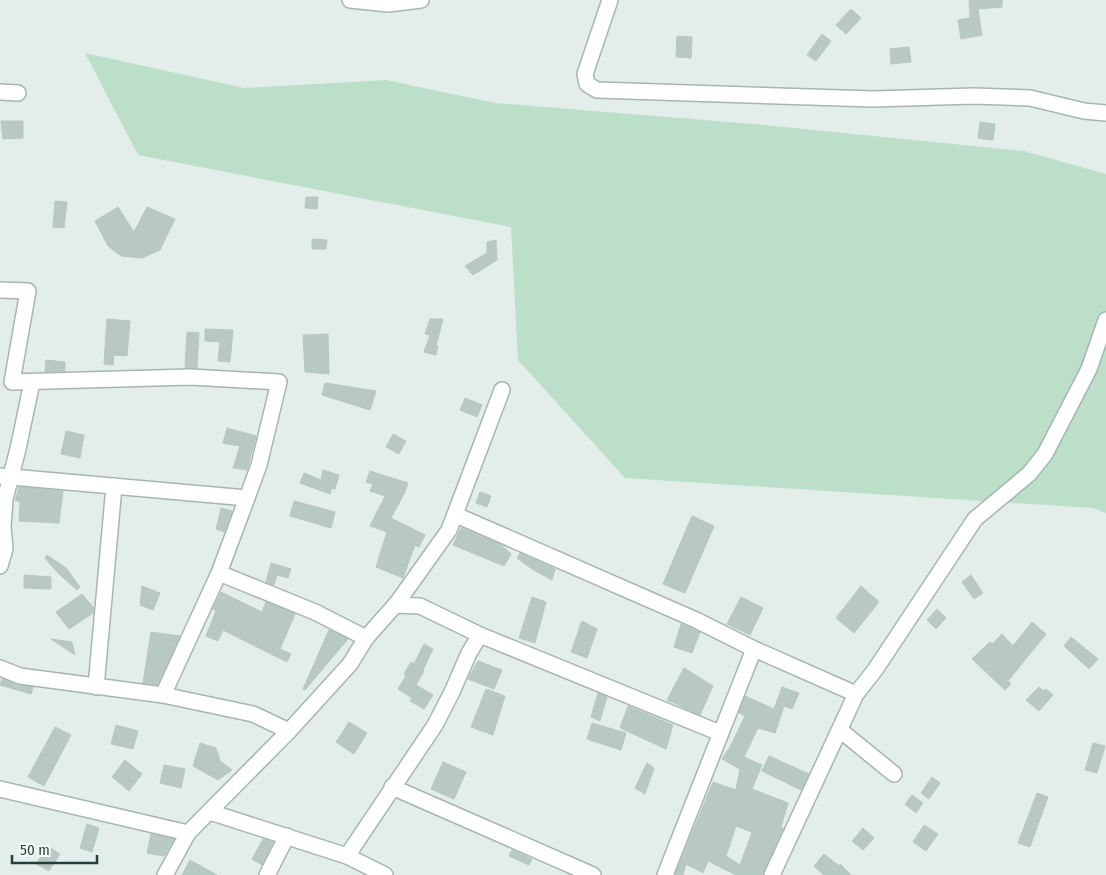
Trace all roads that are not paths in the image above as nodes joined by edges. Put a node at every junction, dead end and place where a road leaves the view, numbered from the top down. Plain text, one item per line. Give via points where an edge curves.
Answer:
1 (350, 0) edge
2 (421, 0) edge
3 (610, 0) edge
4 (623, 0) edge
5 (604, 19) junction
6 (0, 92) edge
7 (18, 93) dead end
8 (1106, 113) edge
9 (0, 290) edge
10 (1106, 320) edge
11 (6, 382) edge
12 (32, 382) junction
13 (502, 390) dead end
14 (6, 477) edge
15 (114, 486) junction
16 (247, 498) junction
17 (456, 515) junction
18 (0, 566) edge
19 (219, 573) junction
20 (411, 584) junction
21 (395, 605) junction
22 (420, 606) junction
23 (480, 635) junction
24 (366, 638) junction
25 (754, 649) junction
26 (0, 668) edge
27 (96, 687) junction
28 (856, 694) junction
29 (163, 695) junction
30 (840, 730) junction
31 (289, 731) junction
32 (720, 733) junction
33 (894, 774) dead end
34 (392, 787) junction
35 (0, 789) edge
36 (210, 812) junction
37 (188, 832) junction
38 (287, 836) junction
39 (346, 856) junction
40 (165, 875) edge
41 (267, 875) edge
42 (385, 875) edge
43 (593, 875) edge
44 (664, 875) edge
45 (772, 875) edge

1 - 2 street via 388,4
3 - 5 street
4 - 5 street
5 - 8 street via 585,74 587,84 598,90 873,99 1030,98
6 - 7 street
9 - 11 street via 28,291
10 - 28 street via 1090,369 1044,454 1029,474 975,519
11 - 12 street
12 - 14 street
12 - 16 street via 182,378 279,382 259,465
13 - 17 street
14 - 15 street
14 - 18 street via 5,550
15 - 16 street
15 - 27 street
16 - 19 street
17 - 20 street
17 - 25 street via 696,620
19 - 24 street via 316,612
19 - 29 street
20 - 21 street
20 - 22 street
21 - 22 street
21 - 24 street
22 - 23 street
23 - 32 street
23 - 34 street via 435,724
24 - 31 street via 350,664
25 - 28 street
25 - 32 street
26 - 27 street via 20,676
27 - 29 street
28 - 30 street
29 - 31 street via 253,714
30 - 33 street
30 - 45 street
31 - 36 street
32 - 44 street
34 - 39 street
34 - 43 street
35 - 37 street
36 - 37 street
36 - 38 street
37 - 40 street
38 - 39 street
38 - 41 street
39 - 42 street

